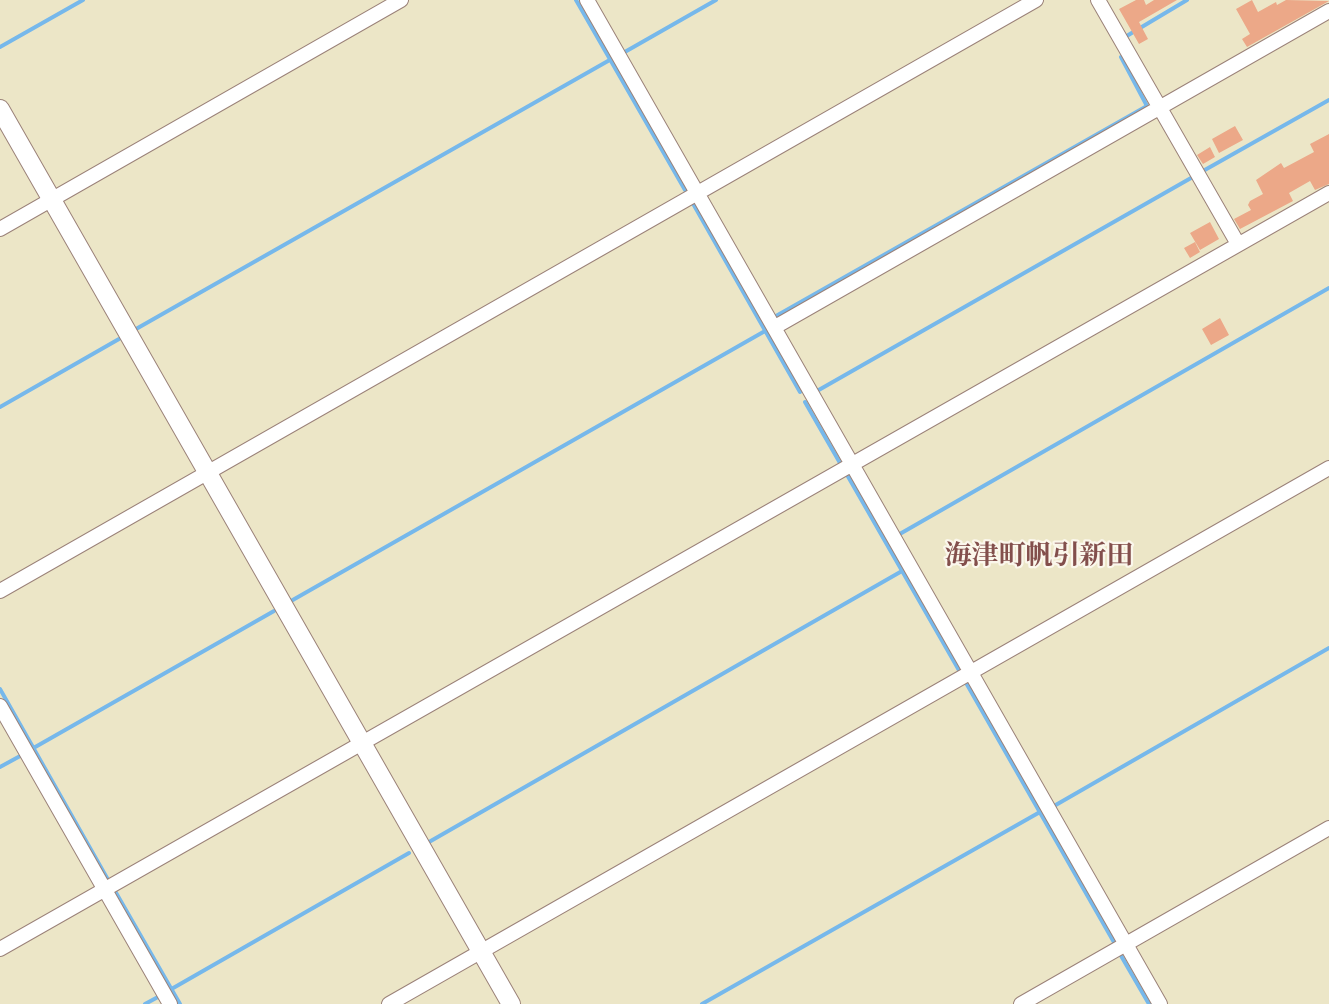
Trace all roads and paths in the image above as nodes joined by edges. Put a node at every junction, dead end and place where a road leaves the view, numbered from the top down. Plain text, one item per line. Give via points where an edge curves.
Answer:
1 (401, 0) edge
2 (587, 0) edge
3 (1036, 0) edge
4 (1098, 0) edge
5 (1329, 11) edge
6 (1159, 107) junction
7 (0, 109) edge
8 (697, 192) junction
9 (1329, 193) edge
10 (52, 200) junction
11 (0, 229) edge
12 (1238, 244) junction
13 (774, 327) junction
14 (852, 463) junction
15 (1329, 468) edge
16 (207, 472) junction
17 (0, 591) edge
18 (971, 673) junction
19 (0, 706) edge
20 (362, 743) junction
21 (1329, 828) edge
22 (105, 890) junction
23 (1126, 944) junction
24 (0, 949) edge
25 (482, 952) junction
26 (170, 1004) edge
27 (389, 1004) edge
28 (511, 1004) edge
29 (1022, 1004) edge
30 (1161, 1004) edge

1 - 10 street
2 - 8 street
3 - 8 street
4 - 6 street
5 - 6 street
6 - 12 street
6 - 13 street
7 - 10 street
8 - 13 street
8 - 16 street
9 - 12 street
10 - 11 street
10 - 16 street
12 - 14 street
13 - 14 street
14 - 18 street
14 - 20 street
15 - 18 street
16 - 17 street
16 - 20 street
18 - 23 street
18 - 25 street
19 - 22 street
20 - 22 street
20 - 25 street
21 - 23 street
22 - 24 street
22 - 26 street
23 - 29 street
23 - 30 street
25 - 27 street
25 - 28 street

